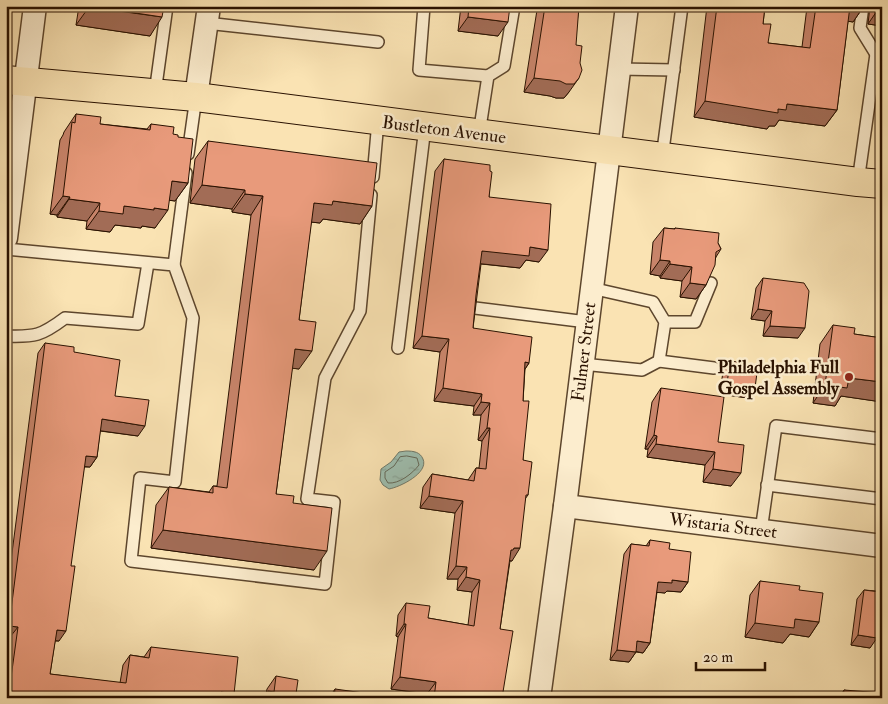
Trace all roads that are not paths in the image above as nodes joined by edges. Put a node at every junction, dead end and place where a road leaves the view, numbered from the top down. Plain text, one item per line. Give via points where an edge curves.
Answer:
1 (35, 6) edge
2 (167, 6) edge
3 (424, 6) edge
4 (514, 6) edge
5 (627, 6) edge
6 (682, 6) edge
7 (863, 6) edge
8 (207, 15) edge
9 (378, 42) dead end
10 (879, 55) edge
11 (619, 68) junction
12 (674, 70) junction
13 (488, 76) junction
14 (16, 81) edge
15 (155, 93) junction
16 (196, 98) junction
17 (378, 121) junction
18 (425, 127) junction
19 (479, 134) junction
20 (608, 151) junction
21 (662, 158) junction
22 (870, 183) edge
23 (6, 238) edge
24 (6, 249) edge
25 (148, 263) junction
26 (174, 265) junction
27 (711, 283) edge
28 (591, 288) junction
29 (476, 308) edge
30 (587, 322) junction
31 (665, 322) junction
32 (6, 336) edge
33 (398, 348) dead end
34 (659, 361) junction
35 (582, 364) junction
36 (714, 368) dead end
37 (882, 439) edge
38 (768, 485) junction
39 (882, 499) edge
40 (565, 506) junction
41 (761, 531) junction
42 (882, 546) edge
43 (539, 698) edge

1 - 14 street
2 - 15 lane
3 - 13 lane via 419,70
4 - 13 lane via 504,66
5 - 11 street, Fulmer Street
6 - 12 lane
7 - 10 lane via 860,28
8 - 9 lane
8 - 16 street
10 - 22 lane
11 - 12 lane
11 - 20 street, Fulmer Street
12 - 21 lane
13 - 19 lane
14 - 15 main road, Bustleton Avenue
14 - 23 street
15 - 16 main road, Bustleton Avenue
16 - 17 main road, Bustleton Avenue
16 - 26 lane
17 - 18 main road, Bustleton Avenue
17 - 26 lane via 360,311 325,378 307,499 334,502 325,584 131,561 140,478 175,482 194,318
18 - 19 main road, Bustleton Avenue
18 - 33 lane
19 - 20 main road, Bustleton Avenue
20 - 21 main road, Bustleton Avenue
20 - 28 street, Fulmer Street
21 - 22 main road, Bustleton Avenue
24 - 25 lane
25 - 26 lane
25 - 32 lane via 138,324 65,318 48,331 32,337
27 - 31 lane via 695,322
28 - 30 street, Fulmer Street
28 - 31 lane via 652,302
29 - 30 lane
30 - 35 street, Fulmer Street
31 - 34 lane
34 - 35 lane via 642,370
34 - 36 lane
35 - 40 street, Fulmer Street
37 - 38 lane via 776,426
38 - 39 lane
38 - 41 lane
40 - 41 street, Wistaria Street
40 - 43 street, Fulmer Street
41 - 42 street, Wistaria Street

